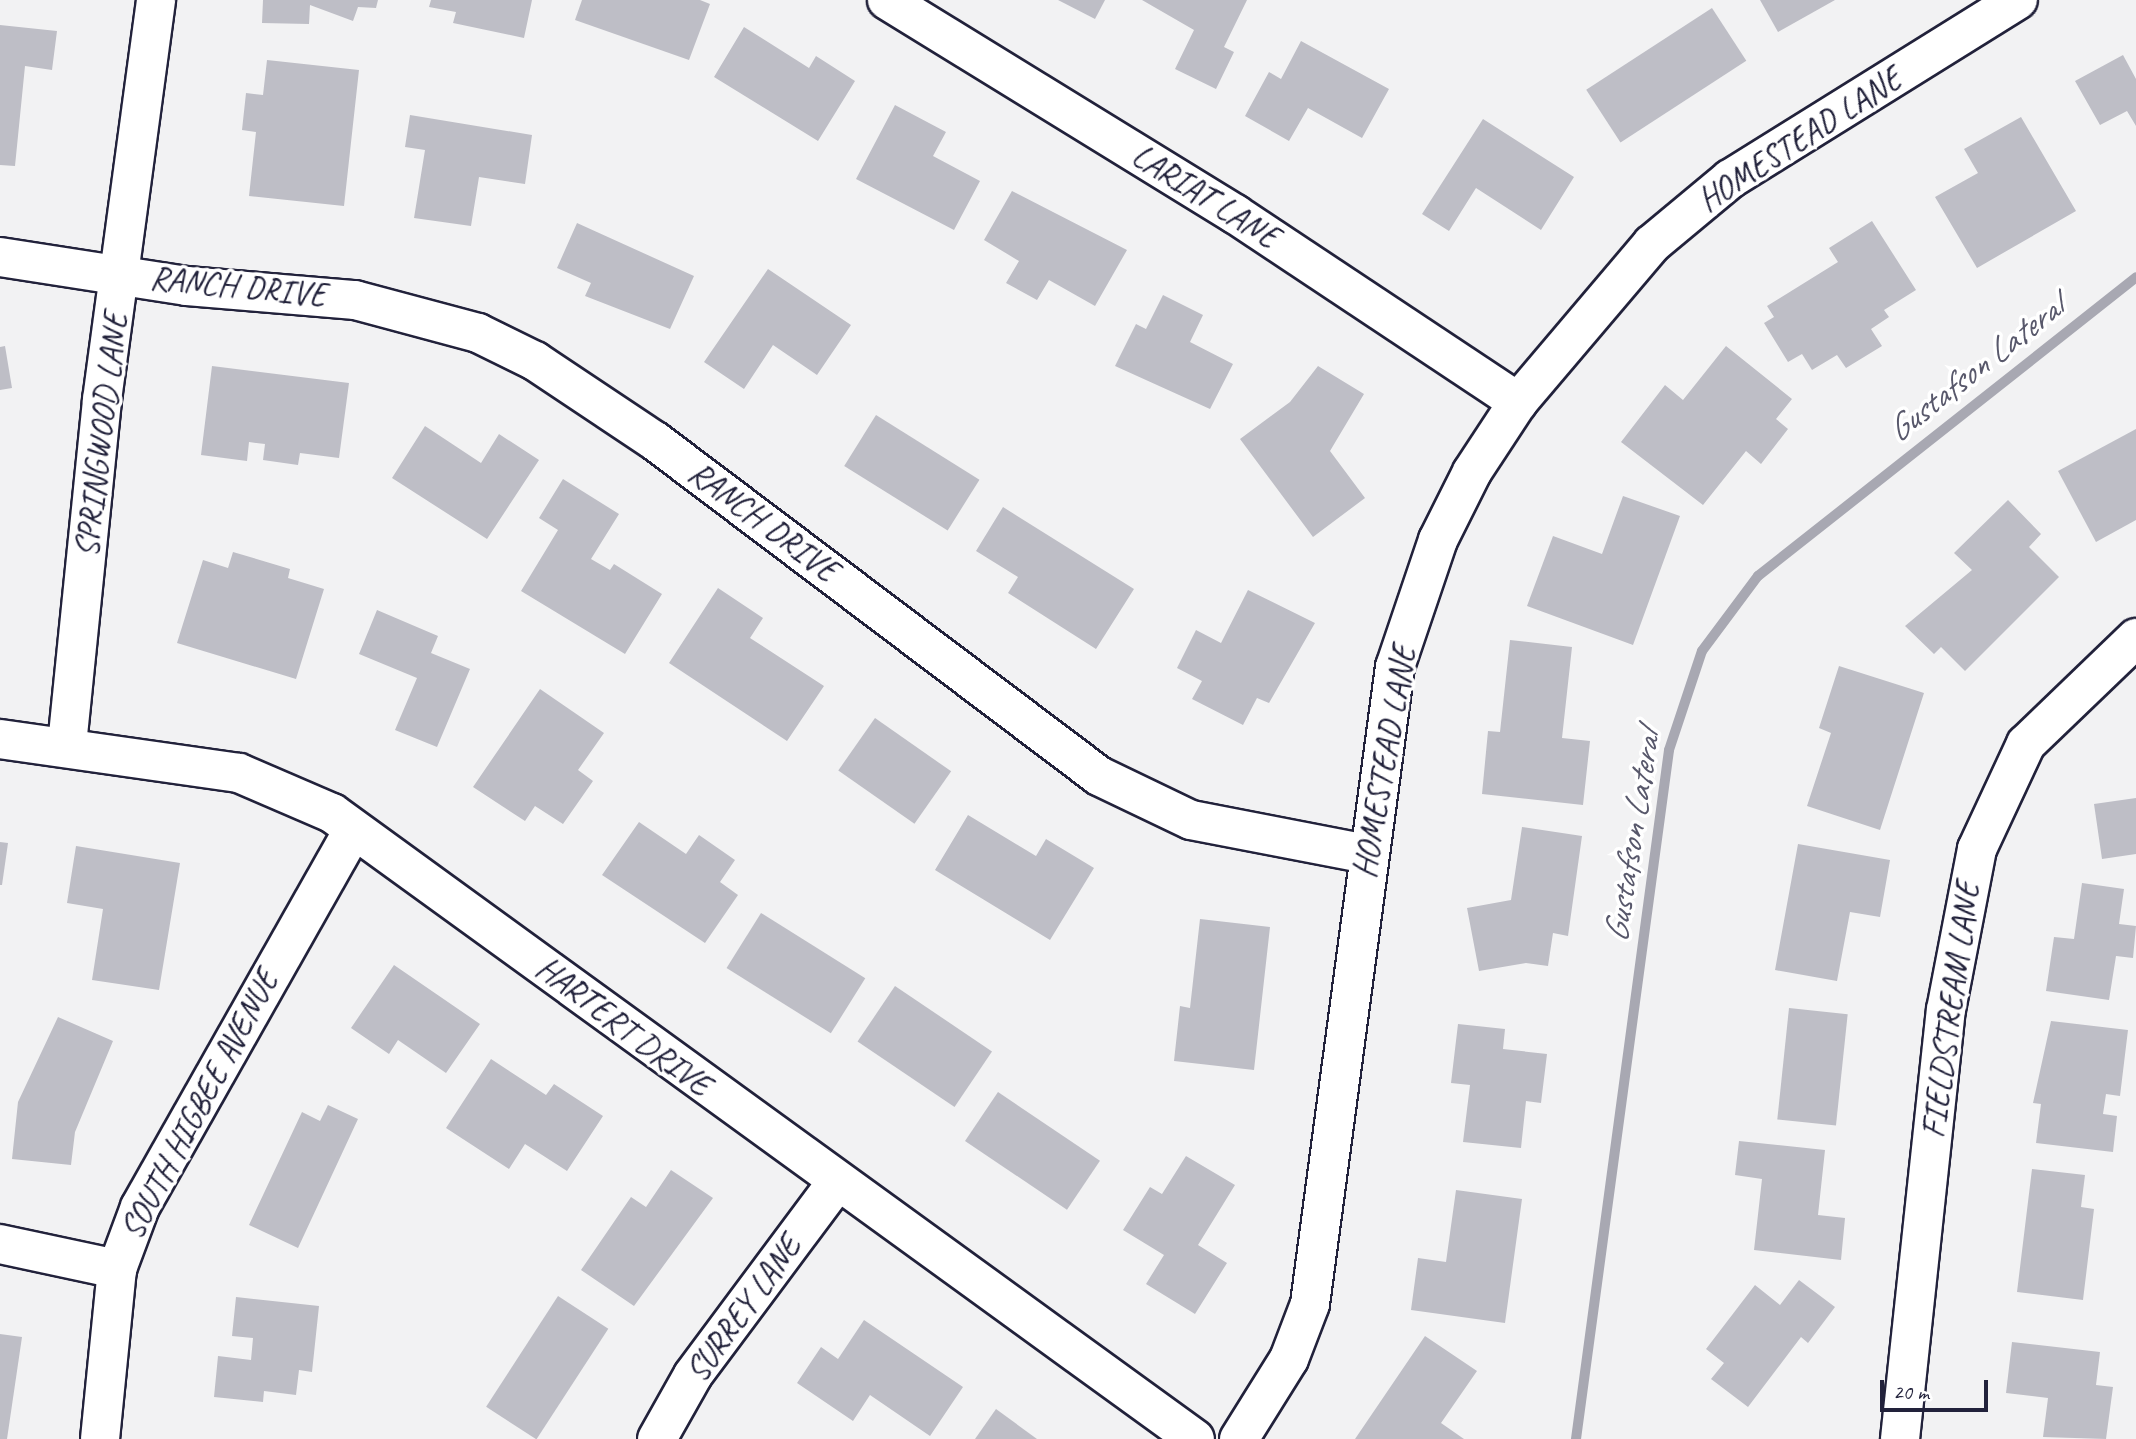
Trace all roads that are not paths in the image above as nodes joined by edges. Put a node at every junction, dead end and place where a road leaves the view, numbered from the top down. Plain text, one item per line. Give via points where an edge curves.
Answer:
1 (156, 0) edge
2 (887, 0) edge
3 (2018, 0) edge
4 (0, 257) edge
5 (123, 273) junction
6 (1518, 402) junction
7 (2136, 638) edge
8 (0, 738) edge
9 (67, 745) junction
10 (352, 832) junction
11 (1368, 854) junction
12 (837, 1182) junction
13 (0, 1244) edge
14 (117, 1269) junction
15 (100, 1439) edge
16 (657, 1439) edge
17 (1195, 1439) edge
18 (1239, 1439) edge
19 (1900, 1439) edge

1 - 5 street, SPRINGWOOD LANE
2 - 6 street, LARIAT LANE via 1235,214
3 - 6 street, HOMESTEAD LANE via 1730,179 1652,244
4 - 5 street, RANCH DRIVE
5 - 9 street, SPRINGWOOD LANE via 102,400
5 - 11 street, RANCH DRIVE via 187,286 355,300 478,333 535,361 655,441 1099,776 1191,820
6 - 11 street, HOMESTEAD LANE via 1472,472 1438,541 1395,667
7 - 19 street, FIELDSTREAM LANE via 2026,744 1976,849 1946,1010
8 - 9 street, HARTERT DRIVE
9 - 10 street, HARTERT DRIVE via 239,773 332,813
10 - 12 street, HARTERT DRIVE
10 - 14 street, SOUTH HIGBEE AVENUE via 140,1207
11 - 18 street, HOMESTEAD LANE via 1310,1304 1289,1359
12 - 16 street, SURREY LANE via 693,1375
12 - 17 street, HARTERT DRIVE
13 - 14 street
14 - 15 street, SOUTH HIGBEE AVENUE

